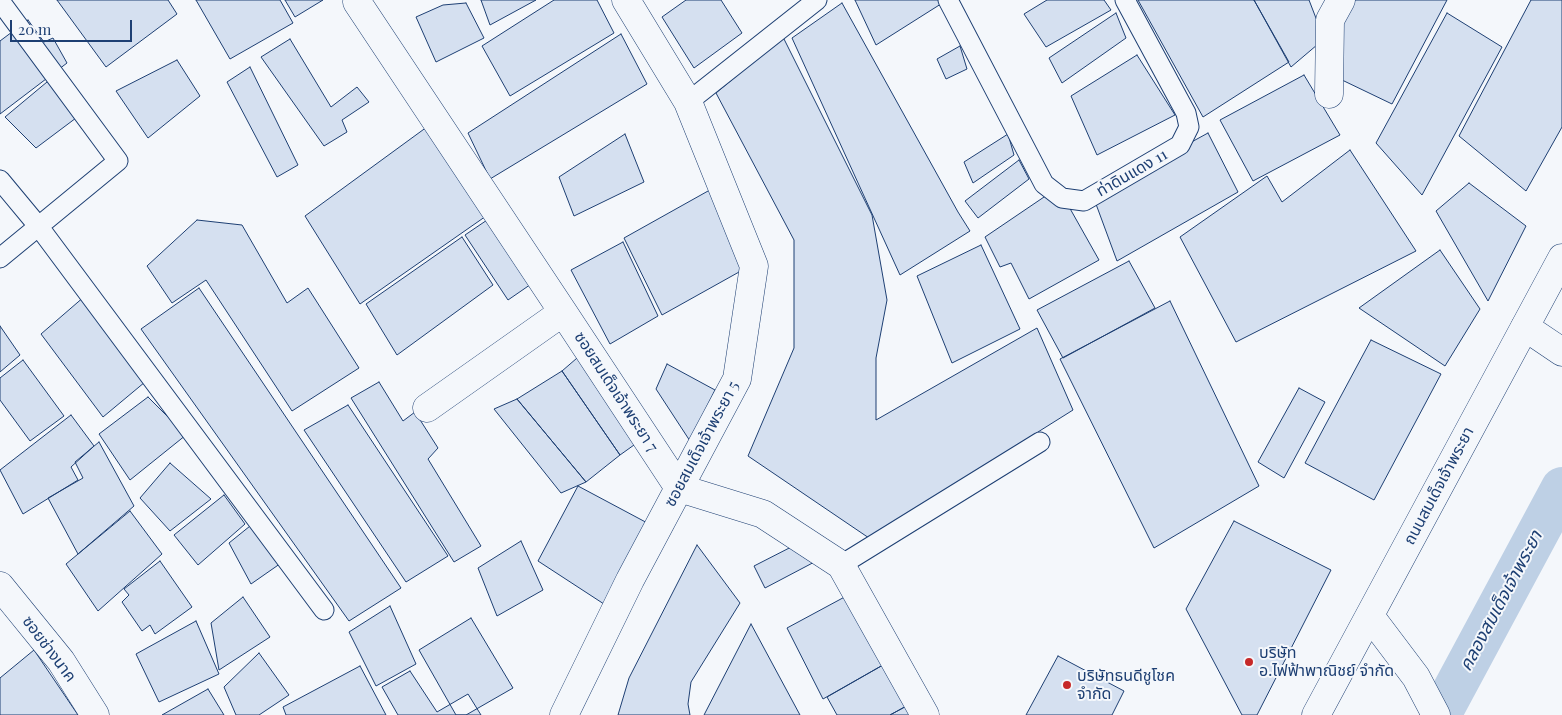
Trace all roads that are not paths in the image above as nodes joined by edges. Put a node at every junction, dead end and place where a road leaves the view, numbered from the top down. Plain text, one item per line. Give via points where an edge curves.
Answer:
1 (626, 0) edge
2 (817, 0) edge
3 (948, 0) edge
4 (1125, 0) edge
5 (1341, 0) edge
6 (0, 1) edge
7 (357, 2) dead end
8 (1329, 94) dead end
9 (688, 102) junction
10 (0, 180) edge
11 (39, 227) junction
12 (0, 258) edge
13 (1562, 258) edge
14 (563, 312) junction
15 (1525, 327) junction
16 (1562, 352) edge
17 (427, 408) dead end
18 (1040, 442) dead end
19 (679, 488) junction
20 (841, 565) junction
21 (0, 586) edge
22 (324, 610) dead end
23 (1370, 616) junction
24 (95, 715) edge
25 (564, 715) edge
26 (924, 715) edge
27 (1316, 715) edge
28 (1436, 715) edge

1 - 9 street, ซอยสมเด็จเจ้าพระยา 5
2 - 9 lane
3 - 4 lane, ท่าดินแดง 11 via 1044,184 1062,198 1084,201 1180,145 1189,127 1186,113
5 - 8 street via 1330,20
6 - 11 lane via 118,161
7 - 14 street, ซอยสมเด็จเจ้าพระยา 7
9 - 19 street, ซอยสมเด็จเจ้าพระยา 5 via 754,266 737,379
10 - 11 lane
11 - 12 lane
11 - 22 lane
13 - 15 street, ถนนสมเด็จเจ้าพระยา
14 - 17 street
14 - 19 street, ซอยสมเด็จเจ้าพระยา 7
15 - 16 street
15 - 23 street, ถนนสมเด็จเจ้าพระยา
18 - 20 lane
19 - 20 street via 763,514
19 - 25 street, ซอยสมเด็จเจ้าพระยา 5
20 - 26 street
21 - 24 street, ซอยช่างนาค via 61,661
23 - 27 street, ถนนสมเด็จเจ้าพระยา
23 - 28 street via 1416,677

